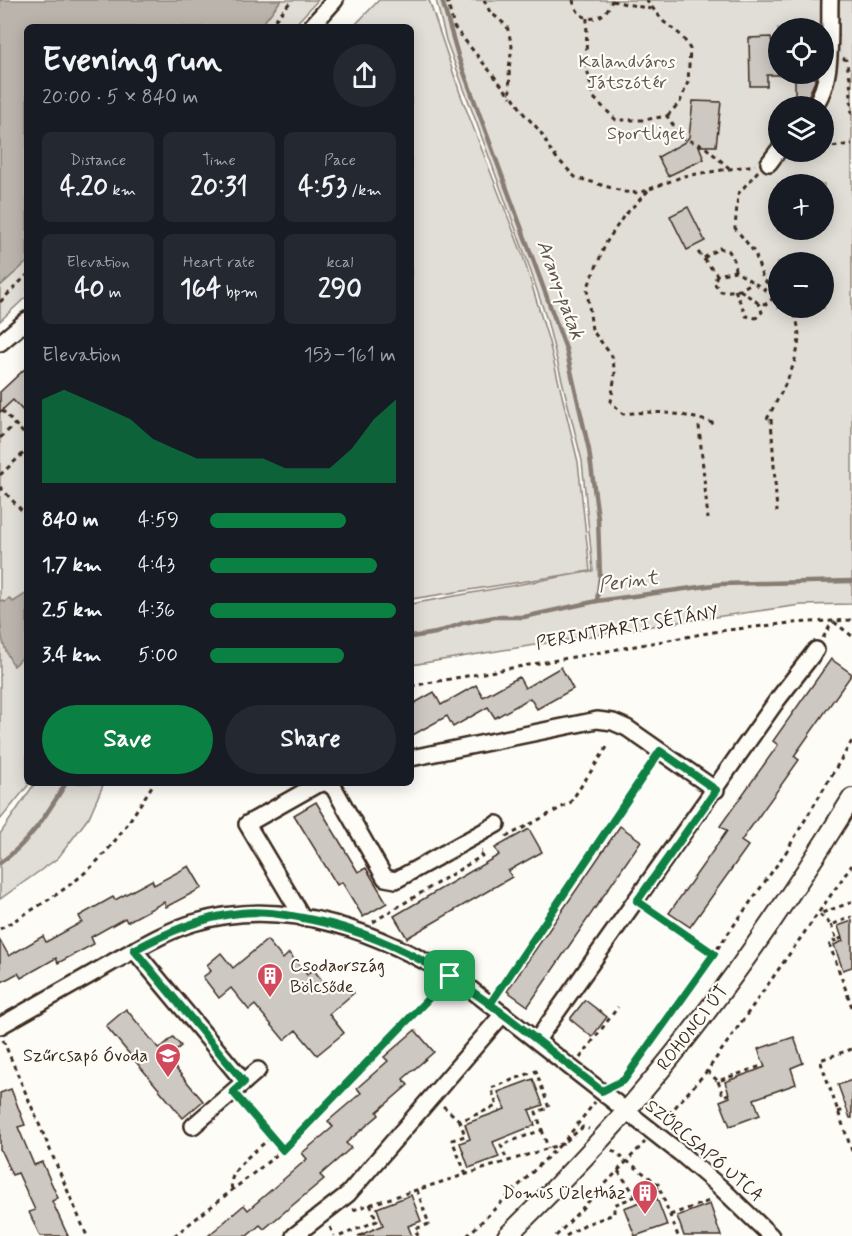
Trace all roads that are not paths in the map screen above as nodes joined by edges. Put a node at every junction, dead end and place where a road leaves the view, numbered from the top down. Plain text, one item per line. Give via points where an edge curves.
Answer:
1 (335, 0) edge
2 (830, 0) edge
3 (314, 24) edge
4 (820, 96) edge
5 (24, 323) edge
6 (0, 343) edge
7 (816, 650) road end
8 (414, 757) edge
9 (314, 786) edge
10 (330, 786) edge
11 (716, 790) junction
12 (852, 798) edge
13 (496, 824) dead end
14 (303, 918) junction
15 (134, 950) junction
16 (503, 1014) junction
17 (0, 1026) edge
18 (537, 1040) junction
19 (258, 1070) dead end
20 (239, 1087) junction
21 (627, 1110) junction
22 (193, 1126) dead end
23 (294, 1236) edge
24 (507, 1236) edge
25 (771, 1236) edge

1 - 3 street
2 - 4 street via 828,66
5 - 6 street
7 - 11 street
8 - 11 street via 597,720 627,728
9 - 14 street via 247,824
10 - 13 street via 385,878 396,880
11 - 18 street
12 - 21 main road, ROHONCI ÚT via 761,938
14 - 15 street, SZŰRCSAPÓ UTCA via 240,913 190,924
14 - 16 street, SZŰRCSAPÓ UTCA via 359,931 395,945 450,976
15 - 17 street, SZŰRCSAPÓ UTCA
15 - 20 street
16 - 18 street, SZŰRCSAPÓ UTCA
16 - 23 street via 348,1194
18 - 21 street, SZŰRCSAPÓ UTCA
19 - 20 street
20 - 22 street
21 - 24 main road, ROHONCI ÚT
21 - 25 street, SZŰRCSAPÓ UTCA via 720,1187

